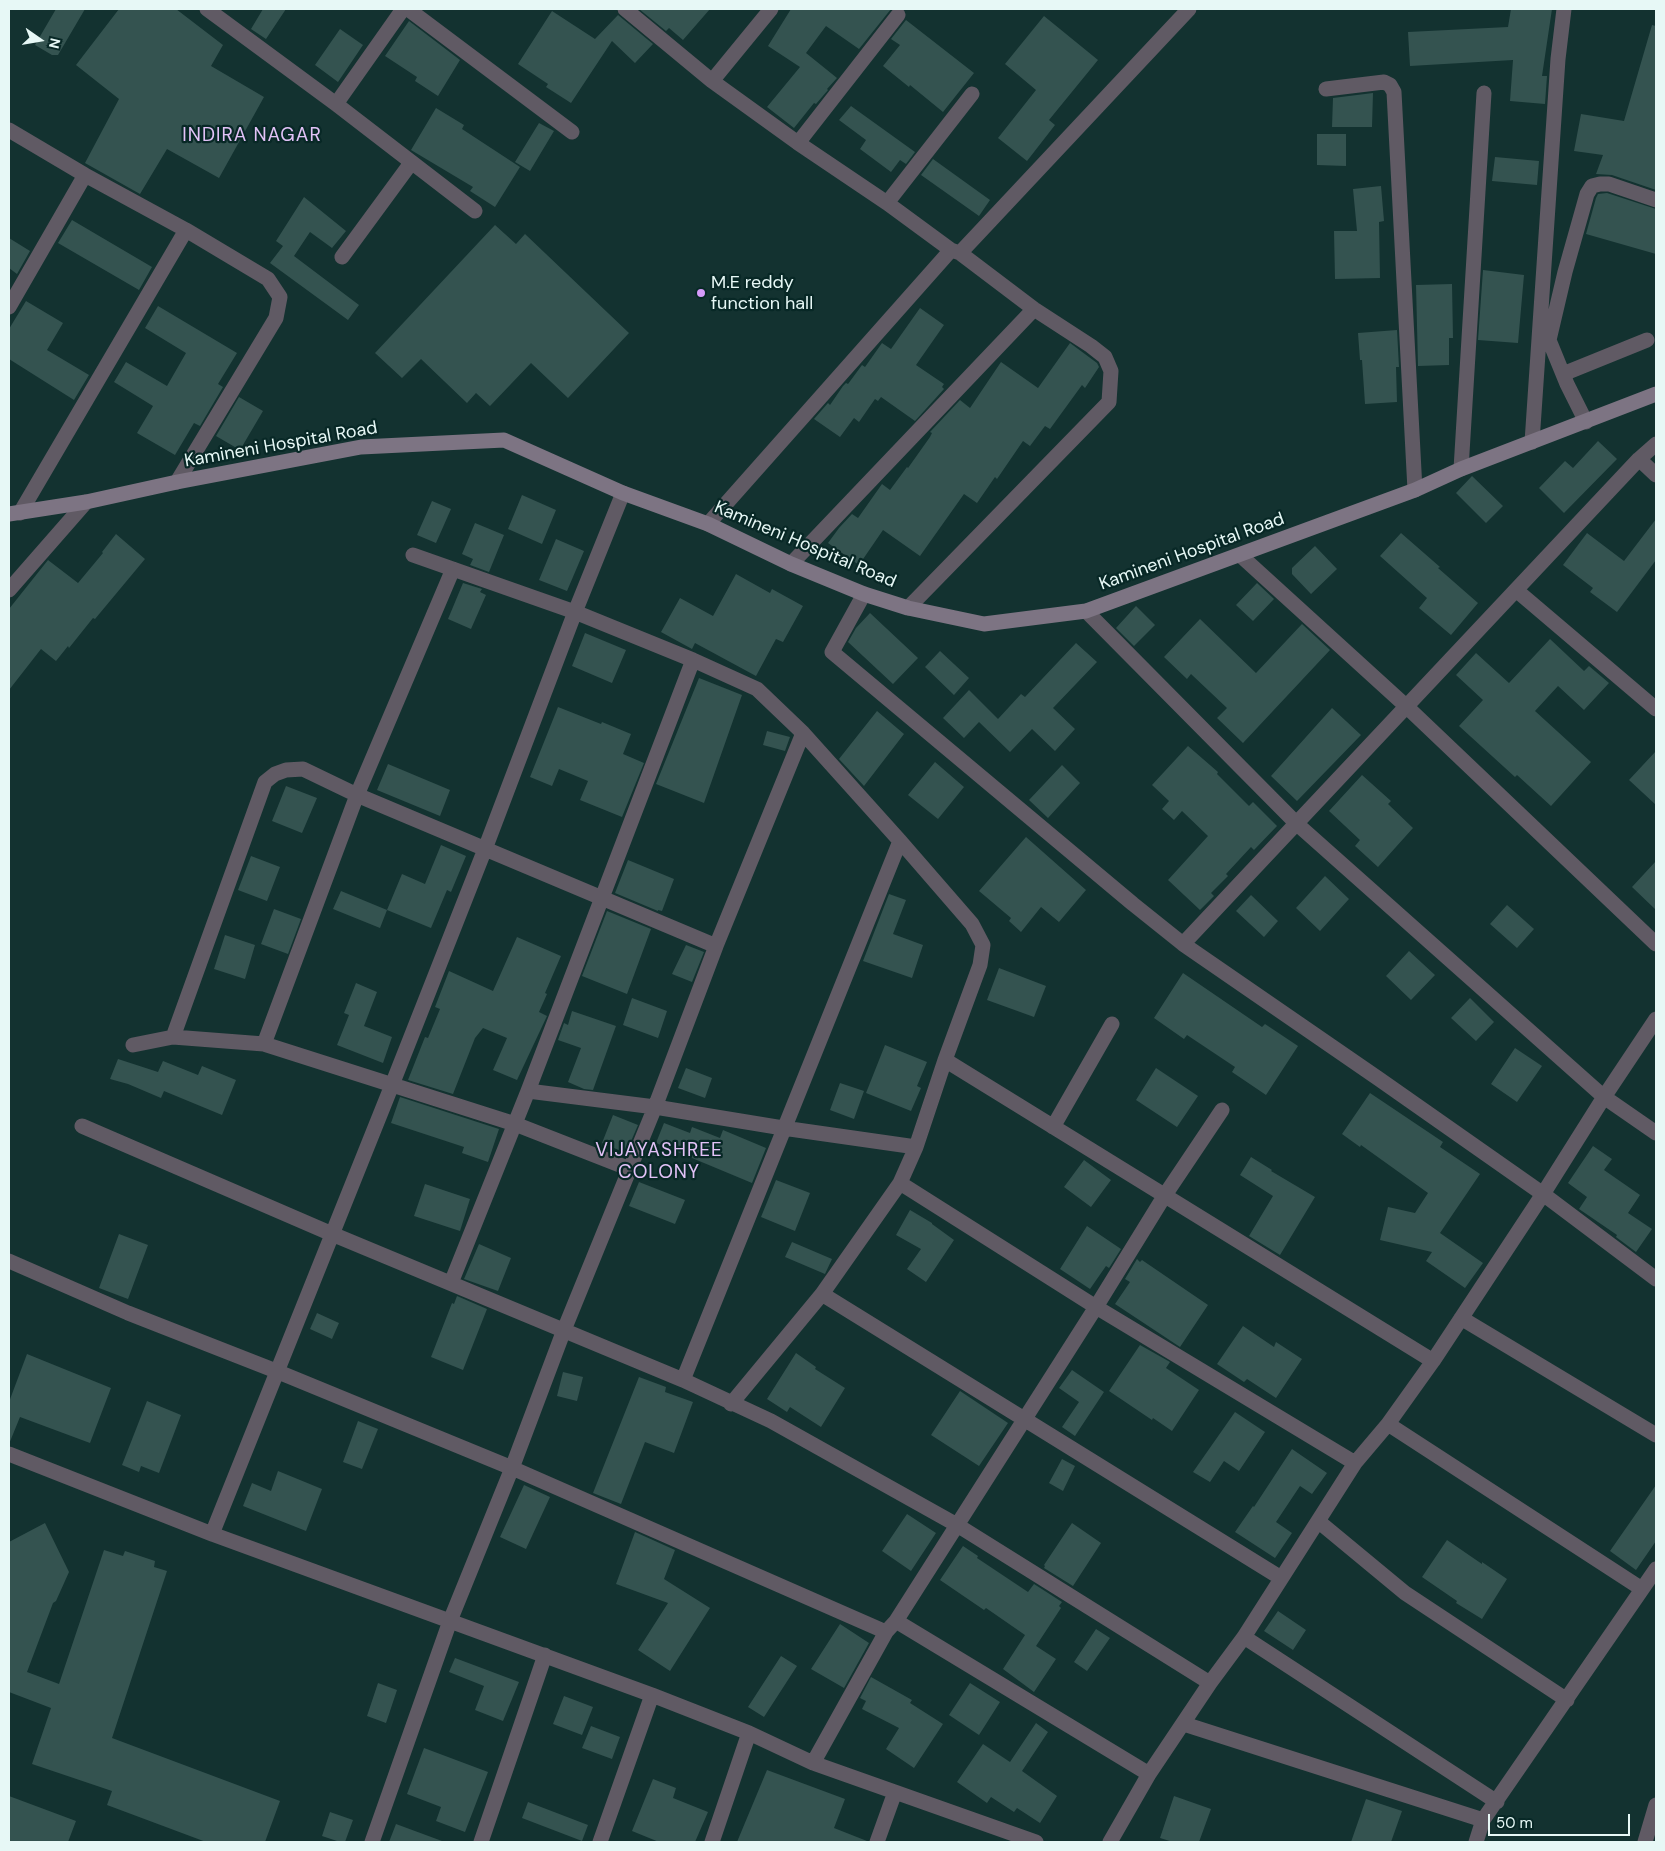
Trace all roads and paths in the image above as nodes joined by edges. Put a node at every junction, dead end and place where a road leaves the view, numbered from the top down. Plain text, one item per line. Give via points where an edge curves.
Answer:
1 (207, 9) edge
2 (403, 9) edge
3 (408, 9) edge
4 (625, 9) edge
5 (771, 9) edge
6 (1189, 9) edge
7 (1564, 9) edge
8 (898, 15) dead end
9 (712, 81) junction
10 (1326, 88) dead end
11 (1484, 93) dead end
12 (972, 94) dead end
13 (336, 104) junction
14 (9, 130) edge
15 (572, 132) dead end
16 (798, 143) junction
17 (411, 163) junction
18 (85, 176) junction
19 (1656, 200) edge
20 (887, 203) junction
21 (475, 211) dead end
22 (186, 230) junction
23 (956, 252) junction
24 (342, 257) dead end
25 (9, 307) edge
26 (1034, 309) junction
27 (1647, 340) dead end
28 (1563, 374) junction
29 (1656, 394) edge
30 (1586, 422) junction
31 (1532, 442) junction
32 (1656, 444) edge
33 (1639, 459) junction
34 (1461, 469) junction
35 (1656, 475) edge
36 (177, 482) junction
37 (1415, 490) junction
38 (623, 493) junction
39 (86, 502) junction
40 (14, 513) edge
41 (708, 524) junction
42 (413, 555) dead end
43 (1240, 555) junction
44 (791, 564) junction
45 (452, 569) junction
46 (9, 590) edge
47 (1516, 590) junction
48 (864, 594) junction
49 (908, 608) junction
50 (1086, 611) junction
51 (575, 612) junction
52 (693, 660) junction
53 (1406, 707) junction
54 (1656, 709) edge
55 (803, 733) junction
56 (357, 795) junction
57 (1297, 824) junction
58 (900, 841) junction
59 (485, 848) junction
60 (602, 898) junction
61 (1183, 944) junction
62 (1656, 944) edge
63 (716, 946) junction
64 (1656, 1019) edge
65 (1112, 1024) dead end
66 (173, 1037) junction
67 (264, 1044) junction
68 (132, 1045) dead end
69 (945, 1060) junction
70 (392, 1085) junction
71 (528, 1091) junction
72 (1604, 1097) junction
73 (655, 1107) junction
74 (1222, 1110) dead end
75 (515, 1124) junction
76 (82, 1126) dead end
77 (1053, 1126) junction
78 (783, 1128) junction
79 (1656, 1133) edge
80 (916, 1147) junction
81 (630, 1168) junction
82 (900, 1183) junction
83 (1543, 1194) junction
84 (1165, 1195) junction
85 (332, 1234) junction
86 (9, 1261) edge
87 (1656, 1279) edge
88 (451, 1283) junction
89 (822, 1294) junction
90 (1096, 1308) junction
91 (1461, 1318) junction
92 (564, 1330) junction
93 (1433, 1361) junction
94 (276, 1371) junction
95 (683, 1380) junction
96 (731, 1404) junction
97 (1025, 1418) junction
98 (1388, 1424) junction
99 (1656, 1435) edge
100 (9, 1454) edge
101 (1354, 1463) junction
102 (512, 1468) junction
103 (1318, 1521) junction
104 (957, 1525) junction
105 (212, 1534) junction
106 (1656, 1569) edge
107 (1281, 1578) junction
108 (1642, 1589) junction
109 (450, 1621) junction
110 (891, 1626) junction
111 (1244, 1637) junction
112 (545, 1654) junction
113 (1210, 1683) junction
114 (652, 1695) junction
115 (1567, 1700) junction
116 (1184, 1724) junction
117 (749, 1733) junction
118 (813, 1763) junction
119 (1149, 1774) junction
120 (895, 1792) junction
121 (1496, 1802) junction
122 (1656, 1805) edge
123 (1483, 1820) junction
124 (372, 1842) edge
125 (481, 1842) edge
126 (600, 1842) edge
127 (712, 1842) edge
128 (877, 1842) edge
129 (1036, 1842) edge
130 (1110, 1842) edge
131 (1476, 1842) edge
132 (1645, 1842) edge

1 - 13 street
2 - 13 street
3 - 15 street
4 - 9 street
5 - 9 street
6 - 23 street
7 - 31 street
8 - 16 street
9 - 16 street
10 - 37 street via 1384,82 1394,92
11 - 34 street
12 - 20 street
13 - 17 street
14 - 18 street
16 - 20 street
17 - 21 street
17 - 24 street
18 - 22 street
18 - 25 street
19 - 28 street via 1609,184 1592,186 1587,194 1549,340
20 - 23 street
22 - 36 street via 268,279 280,297 276,318
22 - 40 street
23 - 26 street
23 - 41 street
26 - 44 street
26 - 49 street via 1105,357 1111,371 1109,402
27 - 28 street
28 - 30 street
29 - 30 street, Kamineni Hospital Road
30 - 31 street, Kamineni Hospital Road
31 - 34 street, Kamineni Hospital Road
32 - 33 street
33 - 35 street
33 - 47 street
34 - 37 street, Kamineni Hospital Road
36 - 38 street, Kamineni Hospital Road via 361,447 504,440
36 - 39 street, Kamineni Hospital Road
37 - 43 street, Kamineni Hospital Road
38 - 41 street, Kamineni Hospital Road
38 - 51 street
39 - 40 street, Kamineni Hospital Road
39 - 46 street
41 - 44 street, Kamineni Hospital Road
42 - 45 street
43 - 50 street, Kamineni Hospital Road
43 - 53 street
44 - 48 street, Kamineni Hospital Road
45 - 51 street
45 - 56 street
47 - 53 street
47 - 54 street
48 - 49 street, Kamineni Hospital Road
48 - 61 street via 832,652
49 - 50 street, Kamineni Hospital Road via 984,624
50 - 57 street
51 - 52 street
51 - 59 street
52 - 55 street via 757,689
52 - 60 street
53 - 57 street
53 - 62 street
55 - 58 street
55 - 63 street
56 - 59 street
56 - 66 street via 304,769 286,770 265,782
56 - 67 street
57 - 61 street
57 - 72 street
58 - 69 street via 972,924 983,945 980,965
58 - 78 street
59 - 60 street
59 - 70 street
60 - 63 street
60 - 71 street
61 - 83 street
63 - 73 street
64 - 72 street
65 - 77 street
66 - 67 street
66 - 68 street
67 - 70 street
69 - 77 street
69 - 80 street
70 - 75 street
70 - 85 street
71 - 73 street
71 - 75 street
72 - 79 street
72 - 83 street
73 - 78 street
73 - 81 street
74 - 84 street
75 - 81 street
75 - 88 street
76 - 85 street
77 - 84 street
78 - 80 street
78 - 95 street
80 - 82 street
81 - 92 street
82 - 89 street
82 - 90 street
83 - 87 street
83 - 91 street
84 - 90 street
84 - 93 street
85 - 88 street
85 - 94 street
86 - 94 street via 128,1314
88 - 92 street
89 - 96 street
89 - 97 street
90 - 97 street
90 - 101 street
91 - 93 street
91 - 99 street
92 - 95 street
92 - 102 street
93 - 98 street
94 - 102 street
94 - 105 street
95 - 96 street
96 - 104 street via 771,1421
97 - 104 street
97 - 107 street
98 - 101 street
98 - 108 street
100 - 105 street
101 - 103 street
102 - 109 street
102 - 110 street
103 - 107 street
103 - 115 street via 1405,1593
104 - 110 street
104 - 113 street
105 - 109 street
106 - 108 street
107 - 111 street
108 - 115 street
109 - 112 street
109 - 124 street
110 - 118 street
110 - 119 street
111 - 113 street
111 - 121 street
112 - 114 street
112 - 125 street
113 - 116 street
114 - 117 street
114 - 126 street
115 - 121 street
116 - 119 street
116 - 123 street
117 - 118 street
117 - 127 street
118 - 120 street
119 - 130 street
120 - 128 street
120 - 129 street
121 - 123 street
122 - 132 street
123 - 131 street

